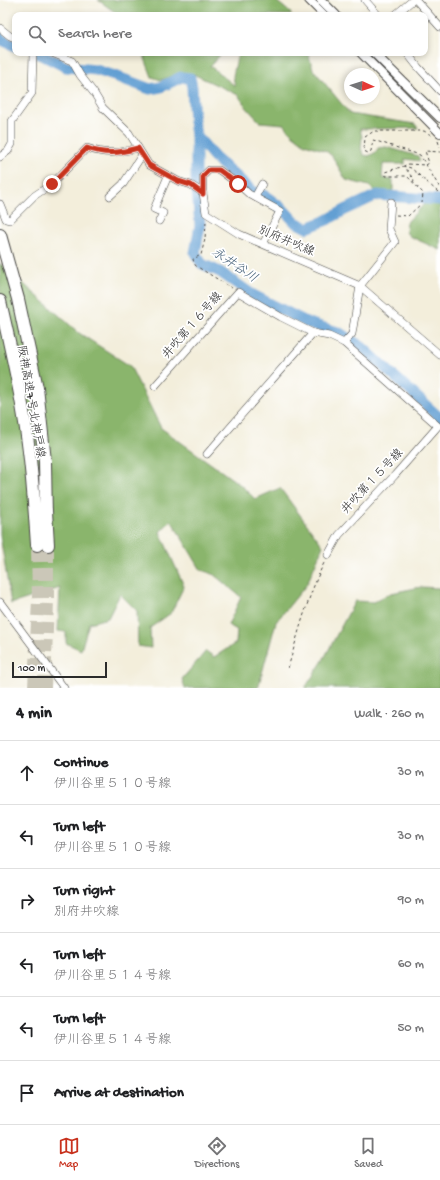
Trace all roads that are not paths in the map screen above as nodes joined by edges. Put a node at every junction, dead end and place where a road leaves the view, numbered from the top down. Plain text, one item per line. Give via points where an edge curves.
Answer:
1 (309, 0) edge
2 (321, 0) edge
3 (365, 0) edge
4 (415, 0) edge
5 (321, 12) edge
6 (333, 12) edge
7 (375, 12) edge
8 (399, 12) edge
9 (426, 12) edge
10 (428, 15) edge
11 (0, 28) edge
12 (440, 28) edge
13 (12, 37) edge
14 (32, 56) edge
15 (60, 56) edge
16 (364, 56) edge
17 (377, 56) edge
18 (409, 56) edge
19 (440, 92) edge
20 (440, 118) edge
21 (437, 135) edge
22 (140, 151) junction
23 (0, 157) edge
24 (168, 176) junction
25 (203, 194) junction
26 (110, 196) dead end
27 (391, 202) dead end
28 (0, 204) edge
29 (159, 221) dead end
30 (0, 235) edge
31 (263, 244) junction
32 (0, 262) edge
33 (360, 286) junction
34 (0, 300) edge
35 (313, 333) junction
36 (0, 334) edge
37 (345, 342) junction
38 (440, 355) edge
39 (155, 386) dead end
40 (438, 426) joint
41 (207, 454) dead end
42 (41, 519) junction
43 (42, 545) tunnel mouth
44 (328, 555) road end
45 (0, 602) edge
46 (64, 688) edge

1 - 5 street
2 - 6 street
3 - 7 street
4 - 8 street
4 - 9 street
10 - 12 street
11 - 13 street
14 - 23 street via 32,93 12,121 12,144
15 - 22 street via 72,61 103,108 129,133
16 - 21 street
17 - 20 street
18 - 19 street
22 - 24 street via 149,165
22 - 26 street via 123,184
22 - 28 street via 99,152 87,148 52,184 34,196 10,220 6,219
24 - 25 street via 191,185
24 - 29 street via 154,209 163,213
25 - 31 street, 別府井吹線 via 206,213 240,234
25 - 31 street via 203,176 209,170 219,170 249,194 258,192 280,211
27 - 33 street via 389,229 395,242
30 - 42 highway via 18,299 37,388 45,461
31 - 33 street, 別府井吹線
32 - 42 highway, 阪神高速7号北神戸線 via 18,335 39,449
33 - 37 street via 352,334
33 - 38 street, 別府井吹線
34 - 42 highway, 阪神高速7号北神戸線 via 17,375
35 - 37 street, 井吹第１６号線
35 - 39 street, 井吹第１６号線 via 238,292
35 - 41 street
36 - 42 highway via 22,447
37 - 40 street, 井吹第１６号線
40 - 44 street, 井吹第１５号線 via 339,535
42 - 43 highway, 阪神高速7号北神戸線
45 - 46 street

